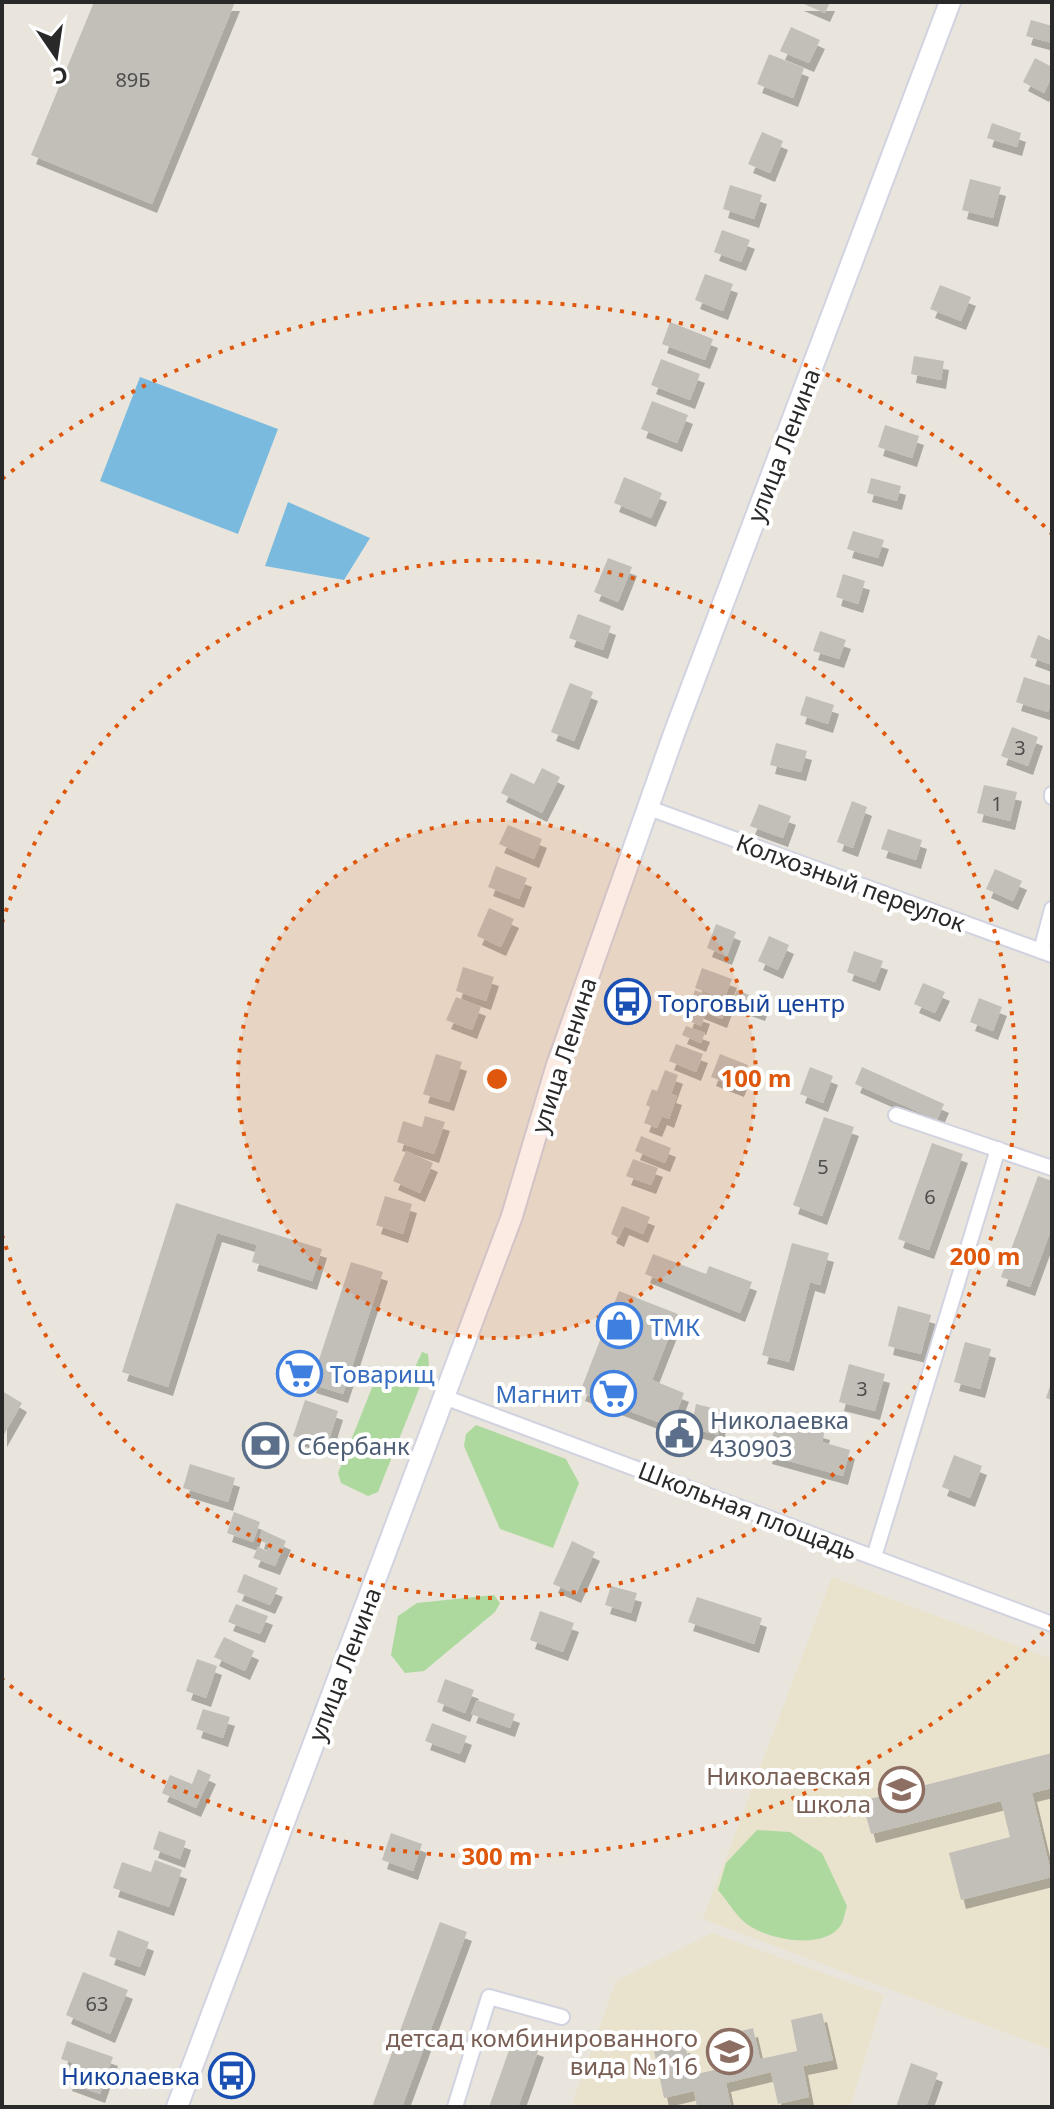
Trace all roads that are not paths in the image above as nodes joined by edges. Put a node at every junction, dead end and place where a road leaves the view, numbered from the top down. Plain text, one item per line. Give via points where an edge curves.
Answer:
1 (950, 2) edge
2 (649, 808) junction
3 (1052, 909) edge
4 (1046, 953) edge
5 (896, 1115) dead end
6 (998, 1149) junction
7 (1052, 1168) edge
8 (444, 1397) junction
9 (874, 1557) junction
10 (1052, 1624) edge
11 (562, 2017) dead end
12 (177, 2107) edge
13 (455, 2107) edge

1 - 2 main road, улица Ленина
2 - 4 street, Колхозный переулок
2 - 8 main road, улица Ленина via 556,1068 512,1216
3 - 4 street
5 - 6 street
6 - 7 street
6 - 9 street
8 - 9 street, Школьная площадь
8 - 12 main road, улица Ленина
9 - 10 street, Школьная площадь
11 - 13 street via 489,1997

